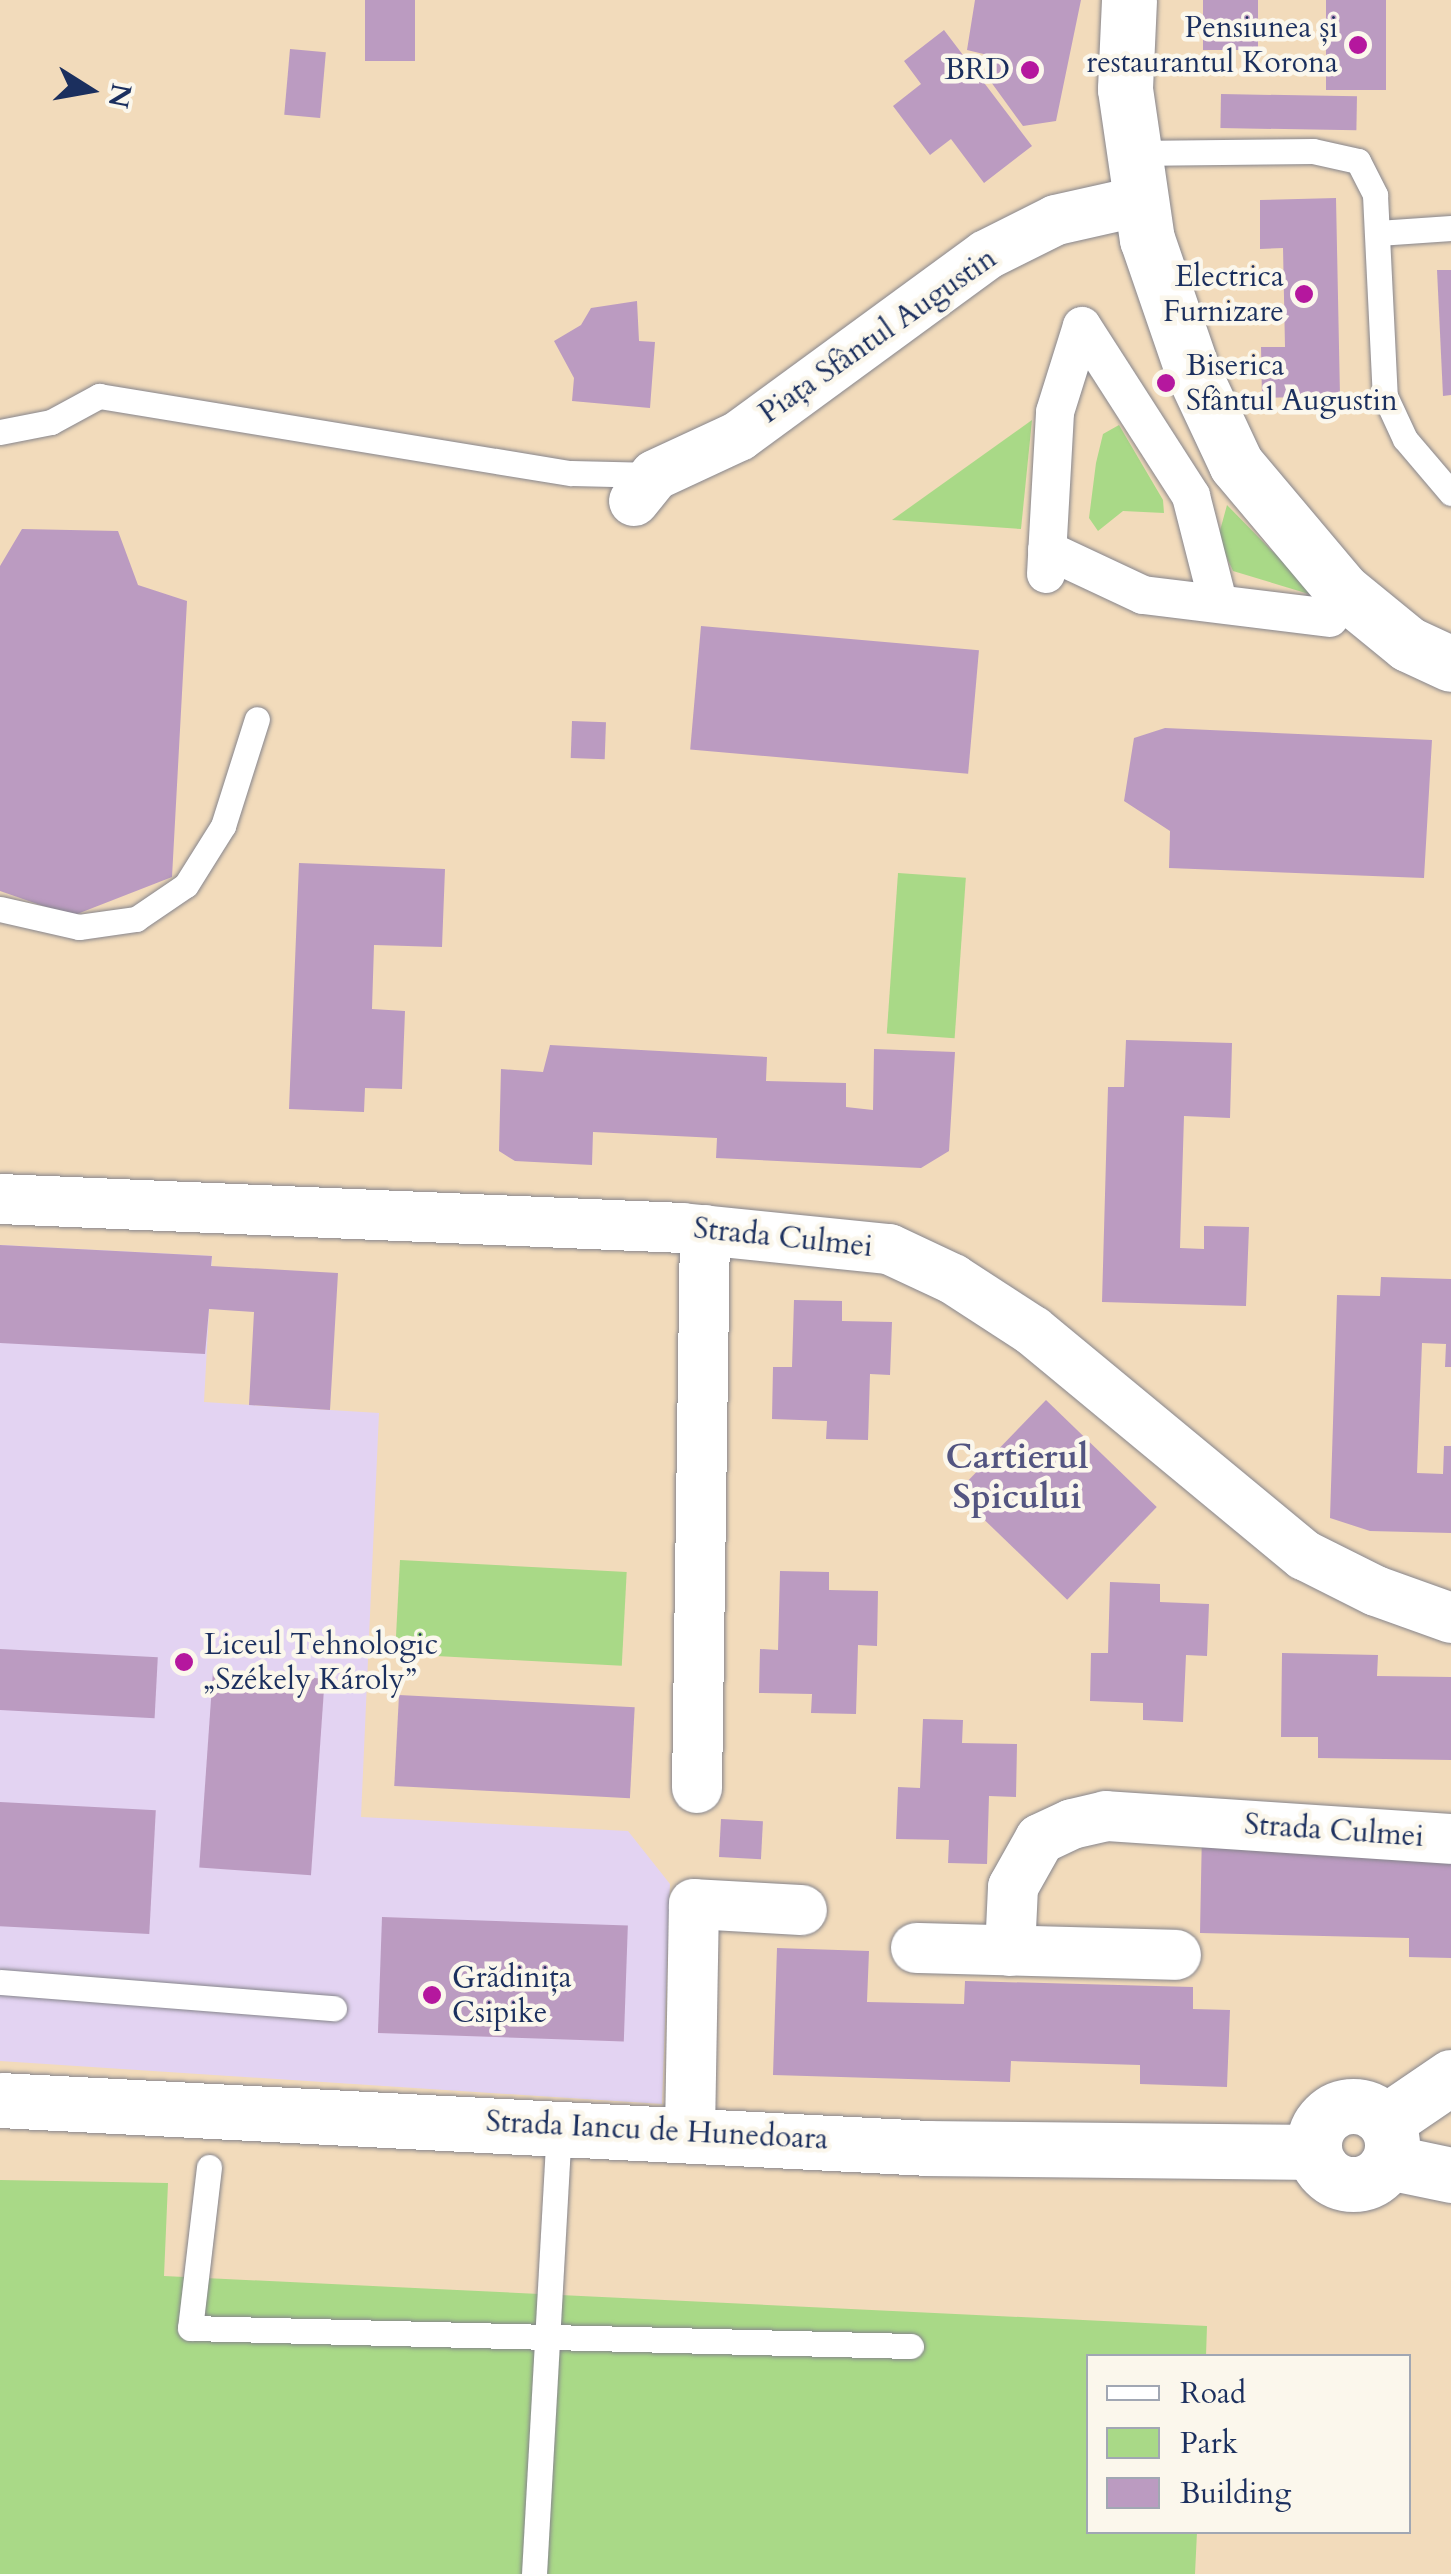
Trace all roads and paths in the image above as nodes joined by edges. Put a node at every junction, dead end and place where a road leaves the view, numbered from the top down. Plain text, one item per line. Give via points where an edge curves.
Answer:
1 (1129, 0) edge
2 (1136, 177) junction
3 (1451, 228) edge
4 (1378, 232) junction
5 (0, 432) edge
6 (644, 488) joint
7 (1451, 493) edge
8 (1218, 602) junction
9 (1330, 618) dead end
10 (1451, 664) edge
11 (257, 719) dead end
12 (0, 909) edge
13 (0, 1199) edge
14 (704, 1230) junction
15 (1451, 1618) edge
16 (697, 1788) dead end
17 (1451, 1838) edge
18 (802, 1910) dead end
19 (916, 1948) dead end
20 (1010, 1951) junction
21 (1176, 1955) dead end
22 (0, 1982) edge
23 (334, 2008) dead end
24 (1451, 2077) edge
25 (0, 2100) edge
26 (559, 2124) junction
27 (690, 2132) junction
28 (1387, 2142) junction
29 (209, 2166) dead end
30 (1451, 2174) edge
31 (548, 2336) junction
32 (911, 2346) dead end
33 (534, 2574) edge

1 - 2 street via 1125,90
2 - 4 lane via 1339,154 1368,172
2 - 6 street, Piața Sfântul Augustin via 986,255 739,436
2 - 10 street via 1162,292 1236,464 1342,590 1408,644
3 - 4 lane
4 - 7 lane via 1385,396 1404,439
5 - 6 lane via 51,422 99,396
8 - 8 street via 1191,496 1082,326 1055,412 1047,562 1143,596
8 - 9 street
11 - 12 lane via 223,826 186,885 136,918 79,927
13 - 14 street, Strada Culmei
14 - 15 street, Strada Culmei via 889,1249 952,1279 1033,1331 1304,1555
14 - 16 street
17 - 20 street, Strada Culmei via 1106,1816 1072,1824 1040,1839 1013,1887
18 - 27 street via 694,1904
19 - 20 street
20 - 21 street
22 - 23 lane
24 - 28 street
25 - 26 street, Strada Iancu de Hunedoara via 226,2101
26 - 27 street, Strada Iancu de Hunedoara
26 - 31 lane
27 - 28 street, Strada Iancu de Hunedoara via 927,2148 1314,2152 1326,2173 1348,2184 1372,2180
28 - 30 street
29 - 31 lane via 190,2328
31 - 32 lane
31 - 33 lane

